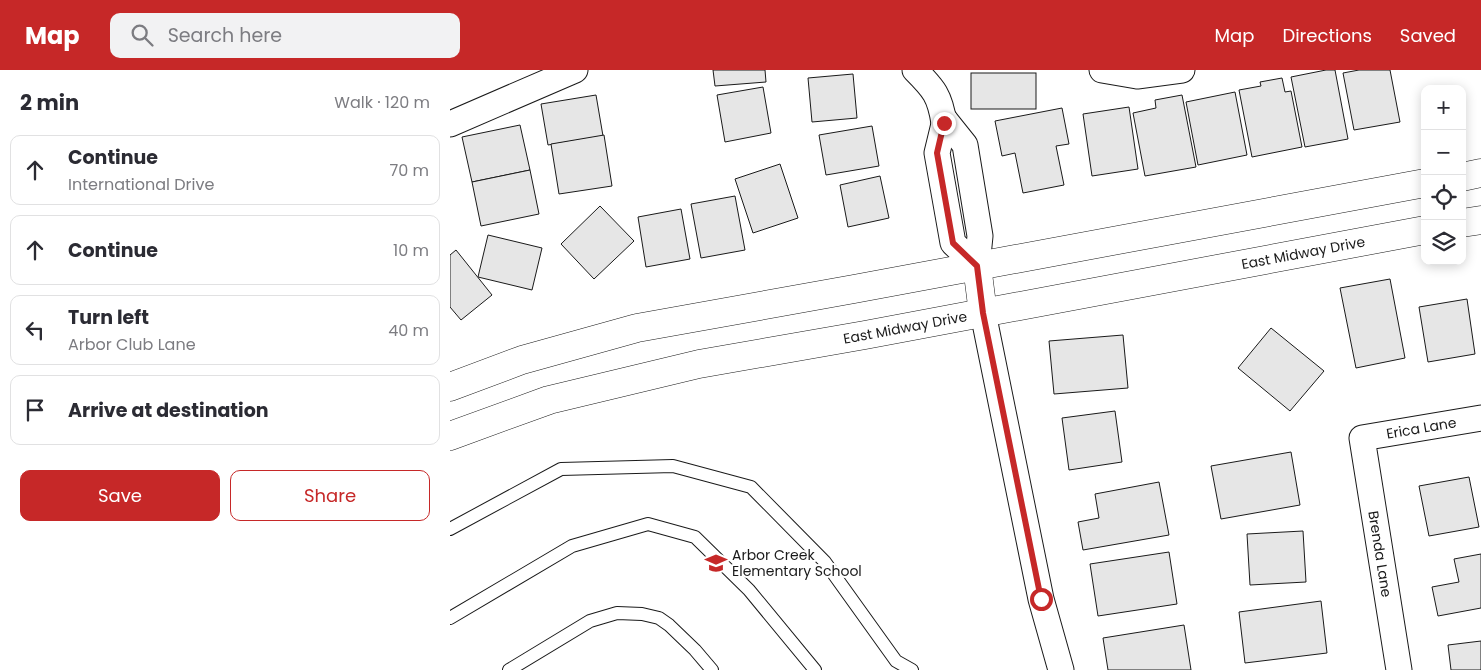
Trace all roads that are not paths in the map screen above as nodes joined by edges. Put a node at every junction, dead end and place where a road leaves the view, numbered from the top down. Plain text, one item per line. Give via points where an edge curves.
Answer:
1 (576, 70) edge
2 (1102, 70) edge
3 (1182, 70) edge
4 (934, 74) edge
5 (450, 124) edge
6 (1481, 173) edge
7 (1466, 176) edge
8 (1421, 184) edge
9 (1481, 220) edge
10 (1466, 222) edge
11 (1421, 231) edge
12 (977, 266) junction
13 (983, 313) junction
14 (450, 387) edge
15 (1481, 418) edge
16 (450, 436) edge
17 (1362, 438) joint
18 (450, 529) edge
19 (450, 618) edge
20 (509, 670) edge
21 (712, 670) edge
22 (815, 670) edge
23 (912, 670) edge
24 (1061, 670) edge
25 (1399, 670) edge

1 - 5 street
2 - 3 street via 1137,76
4 - 12 street via 944,123 945,120 965,145 980,236
6 - 7 main road
8 - 12 main road
9 - 10 main road
11 - 13 main road, East Midway Drive
12 - 13 main road
12 - 14 main road via 637,328 522,360
13 - 16 main road, East Midway Drive via 699,364 549,400
13 - 24 street via 1041,599
15 - 17 street, Erica Lane
17 - 25 street, Brenda Lane
18 - 23 lane via 561,469 673,466 751,487 825,562 896,661
19 - 22 lane via 572,546 648,524 695,537 749,590
20 - 21 lane via 590,621 616,613 659,618

